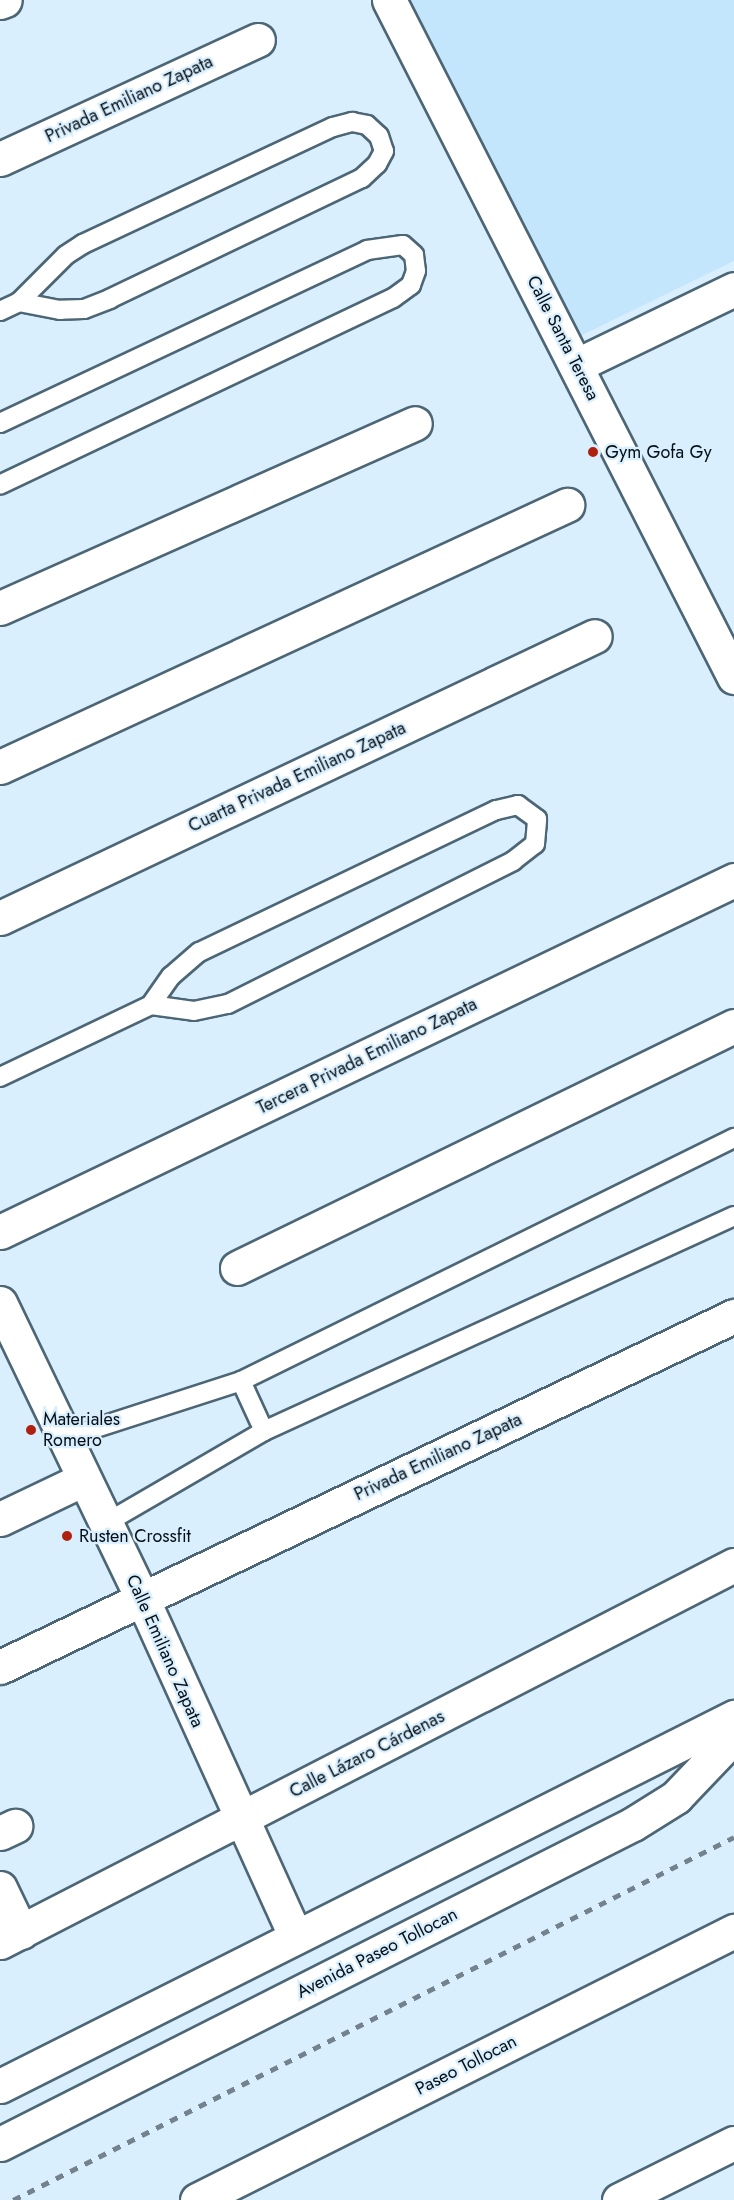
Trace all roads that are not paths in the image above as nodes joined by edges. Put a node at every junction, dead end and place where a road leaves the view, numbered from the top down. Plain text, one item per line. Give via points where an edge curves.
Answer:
1 (4, 0) edge
2 (389, 0) edge
3 (0, 2) edge
4 (258, 40) dead end
5 (0, 159) edge
6 (734, 289) edge
7 (19, 302) junction
8 (0, 310) edge
9 (577, 365) junction
10 (0, 423) edge
11 (415, 423) dead end
12 (0, 485) edge
13 (567, 505) dead end
14 (0, 608) edge
15 (595, 636) dead end
16 (734, 677) edge
17 (0, 767) edge
18 (734, 880) edge
19 (0, 918) edge
20 (151, 1005) junction
21 (734, 1026) edge
22 (0, 1077) edge
23 (734, 1137) edge
24 (734, 1216) edge
25 (0, 1232) edge
26 (237, 1268) dead end
27 (0, 1303) edge
28 (734, 1316) edge
29 (13, 1364) edge
30 (240, 1382) junction
31 (264, 1431) junction
32 (64, 1438) junction
33 (84, 1479) junction
34 (0, 1519) edge
35 (106, 1523) junction
36 (734, 1565) edge
37 (142, 1598) junction
38 (0, 1667) edge
39 (734, 1717) edge
40 (734, 1736) edge
41 (241, 1819) junction
42 (0, 1888) edge
43 (734, 1931) edge
44 (10, 1937) edge
45 (296, 1937) junction
46 (0, 2086) edge
47 (734, 2143) edge
48 (0, 2144) edge
49 (197, 2200) edge
50 (619, 2200) edge

1 - 3 main road
2 - 9 main road, Calle Santa Teresa
4 - 5 main road, Privada Emiliano Zapata
6 - 9 main road
7 - 7 lane via 66,255 83,244 333,127 352,122 367,125 379,136 384,151 362,178 110,299 84,309 60,310
7 - 8 lane
9 - 16 main road, Calle Santa Teresa
10 - 12 lane via 367,250 403,245 414,255 416,271 411,285 393,297
11 - 14 main road
13 - 17 main road
15 - 19 main road, Cuarta Privada Emiliano Zapata
18 - 25 main road, Tercera Privada Emiliano Zapata
20 - 20 lane via 171,976 199,952 496,810 518,805 537,819 535,844 513,861 228,1004 194,1011
20 - 22 lane
21 - 26 main road
23 - 30 lane
24 - 31 lane
27 - 29 main road, Calle Emiliano Zapata
28 - 37 main road, Privada Emiliano Zapata
29 - 32 main road, Calle Emiliano Zapata
30 - 31 lane
30 - 32 lane
31 - 35 lane
32 - 33 main road, Calle Emiliano Zapata
33 - 34 main road
33 - 35 main road, Calle Emiliano Zapata
35 - 37 main road, Calle Emiliano Zapata
36 - 41 main road, Calle Lázaro Cárdenas
37 - 38 main road, Privada Emiliano Zapata
37 - 41 main road, Calle Emiliano Zapata
39 - 45 main road
40 - 48 main road, Avenida Paseo Tollocan via 676,1797 633,1824
41 - 44 main road, Calle Lázaro Cárdenas
41 - 45 main road, Calle Emiliano Zapata
42 - 44 main road
43 - 49 main road, Paseo Tollocan
45 - 46 main road
47 - 50 main road

